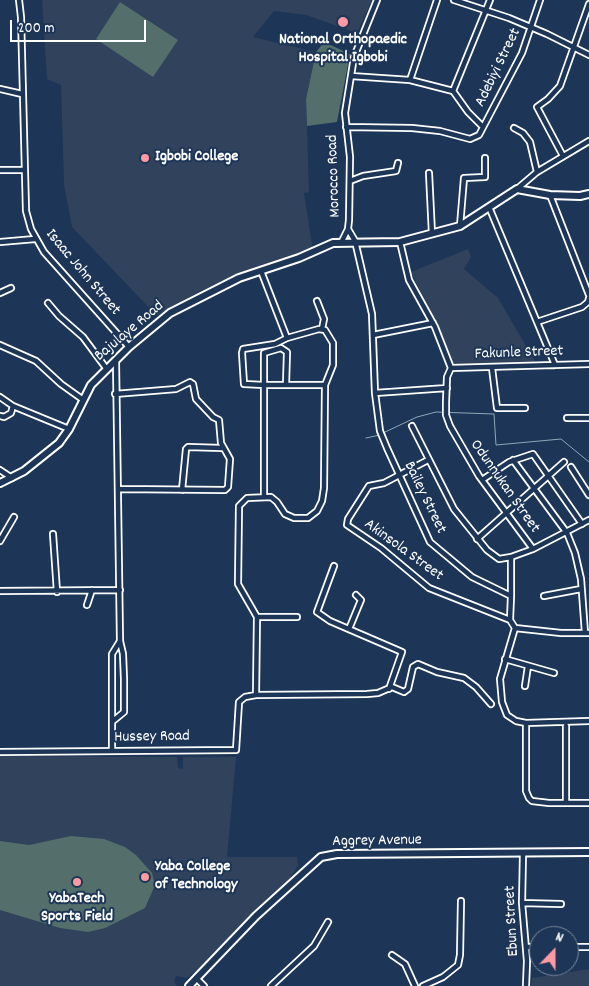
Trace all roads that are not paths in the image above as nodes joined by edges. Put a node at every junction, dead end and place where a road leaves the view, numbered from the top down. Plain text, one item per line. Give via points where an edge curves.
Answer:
1 (19, 0) edge
2 (377, 0) edge
3 (437, 0) edge
4 (454, 0) edge
5 (490, 0) edge
6 (540, 0) edge
7 (589, 4) edge
8 (488, 10) junction
9 (532, 28) junction
10 (574, 48) junction
11 (589, 56) edge
12 (351, 76) junction
13 (410, 80) junction
14 (0, 89) edge
15 (453, 90) junction
16 (22, 94) junction
17 (345, 125) junction
18 (483, 127) junction
19 (514, 128) dead end
20 (589, 141) edge
21 (563, 156) junction
22 (485, 158) dead end
23 (398, 163) dead end
24 (0, 170) edge
25 (25, 170) junction
26 (537, 172) junction
27 (429, 173) dead end
28 (350, 181) junction
29 (517, 188) junction
30 (589, 194) edge
31 (550, 195) junction
32 (489, 208) junction
33 (460, 226) junction
34 (348, 229) junction
35 (432, 234) junction
36 (34, 239) junction
37 (355, 241) junction
38 (0, 242) edge
39 (342, 242) junction
40 (400, 242) junction
41 (261, 271) junction
42 (11, 288) dead end
43 (0, 293) edge
44 (589, 297) edge
45 (317, 301) dead end
46 (48, 303) dead end
47 (538, 322) junction
48 (433, 323) junction
49 (322, 329) junction
50 (373, 335) junction
51 (287, 338) junction
52 (0, 345) edge
53 (129, 347) junction
54 (116, 360) junction
55 (589, 364) edge
56 (555, 365) junction
57 (106, 368) junction
58 (450, 368) junction
59 (492, 368) junction
60 (264, 385) junction
61 (286, 385) junction
62 (325, 385) junction
63 (447, 388) junction
64 (375, 393) junction
65 (115, 394) junction
66 (0, 397) edge
67 (82, 399) junction
68 (13, 406) junction
69 (526, 408) dead end
70 (0, 416) edge
71 (567, 418) dead end
72 (589, 418) edge
73 (412, 426) dead end
74 (69, 429) junction
75 (222, 448) junction
76 (428, 460) junction
77 (513, 460) junction
78 (564, 462) dead end
79 (571, 467) dead end
80 (0, 470) edge
81 (399, 475) junction
82 (549, 476) junction
83 (12, 478) junction
84 (482, 480) junction
85 (0, 483) edge
86 (587, 487) edge
87 (118, 489) junction
88 (532, 489) junction
89 (182, 490) junction
90 (589, 494) edge
91 (264, 497) junction
92 (507, 512) junction
93 (14, 518) dead end
94 (589, 520) edge
95 (582, 524) junction
96 (567, 533) junction
97 (53, 534) dead end
98 (477, 539) junction
99 (0, 540) edge
100 (532, 549) junction
101 (511, 557) junction
102 (334, 566) dead end
103 (581, 589) junction
104 (0, 590) edge
105 (92, 590) junction
106 (120, 590) junction
107 (57, 592) junction
108 (356, 595) dead end
109 (511, 596) junction
110 (544, 596) dead end
111 (586, 601) edge
112 (87, 605) dead end
113 (257, 617) junction
114 (297, 617) dead end
115 (510, 620) junction
116 (515, 628) junction
117 (349, 630) junction
118 (587, 633) edge
119 (120, 641) junction
120 (505, 659) junction
121 (528, 666) junction
122 (554, 673) dead end
123 (111, 678) junction
124 (124, 678) junction
125 (525, 686) dead end
126 (389, 689) junction
127 (256, 695) junction
128 (491, 704) dead end
129 (589, 721) edge
130 (113, 722) junction
131 (526, 724) junction
132 (566, 726) dead end
133 (112, 751) junction
134 (0, 752) edge
135 (566, 802) junction
136 (589, 803) edge
137 (589, 852) edge
138 (524, 854) junction
139 (461, 902) dead end
140 (522, 903) junction
141 (560, 904) dead end
142 (328, 922) dead end
143 (526, 947) joint
144 (392, 955) dead end
145 (194, 983) edge
146 (204, 986) edge
147 (271, 986) edge
148 (415, 986) edge
149 (423, 986) edge
150 (526, 986) edge

1 - 16 street, Isaac John Street
2 - 12 street, Morocco Road via 360,37
3 - 13 street
4 - 8 street
5 - 8 street
6 - 9 street, Adebiyi Street
7 - 10 street
8 - 9 street
8 - 15 street
9 - 10 street
9 - 18 street, Adebiyi Street via 510,79
10 - 11 street
10 - 21 street via 556,92 537,107
12 - 13 street
12 - 17 street, Morocco Road
13 - 15 street
14 - 16 street
15 - 18 street
16 - 25 street, Isaac John Street
17 - 18 street, Adebiyi Street via 412,128 470,138 479,135
17 - 28 street, Morocco Road
19 - 26 street via 530,142
20 - 21 street
21 - 26 street
22 - 33 street via 485,177 464,178
23 - 28 street via 396,171
24 - 25 street
25 - 36 street, Isaac John Street via 26,211
26 - 29 street
27 - 35 street
28 - 34 street, Morocco Road
29 - 31 street
29 - 32 street, Bajulaye Road
30 - 31 street
31 - 44 street
32 - 33 street, Bajulaye Road
32 - 47 street
33 - 35 street, Bajulaye Road
34 - 37 street, Morocco Road
34 - 39 street, Morocco Road
35 - 40 street, Bajulaye Road
36 - 38 street
36 - 53 street, Isaac John Street
37 - 39 street, Bajulaye Road
37 - 40 street, Bajulaye Road
37 - 50 street, Morocco Road
39 - 41 street, Bajulaye Road
40 - 48 street, Odunnukan Street via 409,280
41 - 51 street
41 - 53 street, Bajulaye Road via 238,278 170,313
42 - 43 street
44 - 47 street via 582,307
45 - 49 street via 324,319
46 - 57 street via 83,337
47 - 56 street
48 - 50 street
48 - 58 street, Odunnukan Street
49 - 51 street
49 - 62 street via 328,332 333,343 333,365
50 - 64 street, Bailey Street
51 - 60 street via 275,344 243,349 242,381
52 - 67 street via 36,361
53 - 54 street, Bajulaye Road
54 - 57 street, Bajulaye Road
54 - 65 street
55 - 56 street, Fakunle Street
56 - 59 street, Fakunle Street
57 - 67 street, Bajulaye Road
58 - 59 street, Fakunle Street
58 - 63 street, Odunnukan Street
59 - 69 street via 497,408
60 - 61 street
60 - 61 street via 264,353 281,348 288,352
60 - 91 street
61 - 62 street
62 - 91 street via 326,448 321,504 308,518 294,518 285,514 270,497
63 - 64 street
63 - 84 street, Odunnukan Street via 447,413 456,438
64 - 81 street, Bailey Street via 381,433
65 - 75 street via 176,389 190,382 196,399 212,417 219,420
65 - 87 street
66 - 68 street
67 - 74 street, Bajulaye Road
68 - 70 street via 11,413
68 - 74 street
71 - 72 street
73 - 76 street
74 - 83 street, Bajulaye Road via 59,443
75 - 89 street via 186,449
75 - 89 street via 230,459 228,487 225,490
76 - 81 street, Akinsola Street
76 - 98 street via 448,499
77 - 82 street via 534,454
77 - 84 street
77 - 88 street
78 - 82 street
79 - 86 street
80 - 83 street
81 - 109 street, Bailey Street via 426,534 437,550 472,577
81 - 115 street, Akinsola Street via 370,486 348,519 349,528 381,548 429,588
82 - 88 street
82 - 95 street
83 - 85 street, Bajulaye Road
84 - 92 street, Odunnukan Street
86 - 90 street
87 - 89 street
87 - 106 street
88 - 92 street
88 - 96 street
91 - 113 street via 242,501 238,513 238,584
92 - 98 street
92 - 100 street, Odunnukan Street
93 - 99 street
94 - 95 street
95 - 96 street
96 - 100 street
96 - 103 street via 579,568
97 - 107 street
98 - 101 street via 503,560
100 - 101 street
101 - 109 street
102 - 117 street via 317,612
103 - 110 street
103 - 111 street
104 - 107 street
105 - 106 street
105 - 107 street
105 - 112 street
106 - 119 street
108 - 117 street via 361,600
109 - 115 street
111 - 118 street
113 - 114 street
113 - 127 street
115 - 116 street
116 - 118 street
116 - 120 street
117 - 126 street via 402,652
119 - 123 street via 112,654
119 - 124 street via 124,654
120 - 121 street
120 - 131 street via 500,679 504,710 511,718
121 - 122 street
121 - 125 street
123 - 124 street
123 - 130 street
124 - 130 street via 124,712
126 - 127 street via 367,694
126 - 128 street via 407,691 413,668 418,664 464,678
127 - 133 street, Hussey Road via 239,702 236,750
129 - 131 street
130 - 133 street
131 - 135 street via 526,791 529,798
132 - 135 street
133 - 134 street, Hussey Road
135 - 136 street
137 - 138 street, Aggrey Avenue
138 - 140 street, Ebun Street
138 - 145 street, Aggrey Avenue via 337,854 321,857 256,916
139 - 149 street via 458,965
140 - 141 street
140 - 143 street, Ebun Street
142 - 147 street via 314,946
143 - 150 street, Ebun Street
144 - 148 street via 405,964
145 - 146 street

